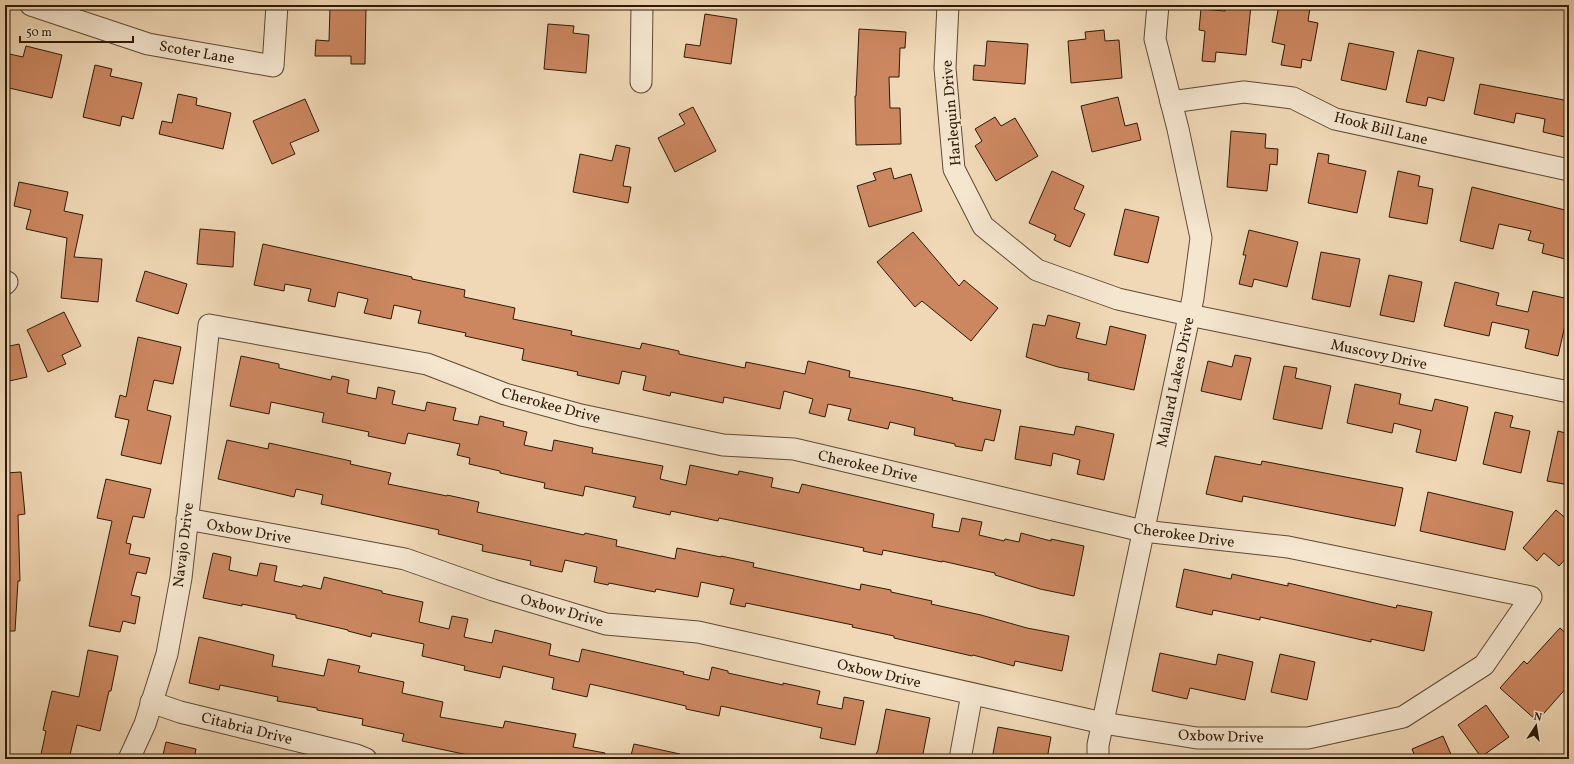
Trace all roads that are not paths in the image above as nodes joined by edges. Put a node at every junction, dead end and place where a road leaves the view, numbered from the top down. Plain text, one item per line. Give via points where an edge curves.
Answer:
1 (31, 5) edge
2 (277, 5) edge
3 (642, 5) edge
4 (948, 5) edge
5 (1158, 5) edge
6 (641, 82) dead end
7 (1171, 102) junction
8 (1569, 170) edge
9 (1189, 315) junction
10 (208, 325) joint
11 (1569, 392) edge
12 (187, 519) junction
13 (1143, 531) junction
14 (1531, 597) joint
15 (972, 694) junction
16 (152, 702) junction
17 (1102, 723) junction
18 (129, 759) edge
19 (366, 759) edge
20 (960, 759) edge
21 (1098, 759) edge

1 - 2 street, Scoter Lane via 148,44 273,66
3 - 6 street
4 - 9 street, Harlequin Drive via 945,68 954,169 983,226 1037,270 1118,299
5 - 7 street, Mallard Lakes Drive via 1155,39
7 - 8 street, Hook Bill Lane via 1244,92 1293,98 1335,118
7 - 9 street, Mallard Lakes Drive via 1201,238
9 - 11 street, Muscovy Drive
9 - 13 street, Mallard Lakes Drive
10 - 12 street, Navajo Drive
10 - 13 street, Cherokee Drive via 427,364 505,394 581,415 723,445 794,449
12 - 15 street, Oxbow Drive via 405,559 493,590 606,624 698,632
12 - 16 street, Navajo Drive via 181,578 167,654
13 - 14 street, Cherokee Drive via 1288,547
13 - 17 street, Mallard Lakes Drive
14 - 17 street, Oxbow Drive via 1484,665 1403,717 1308,738 1197,738
15 - 17 street, Oxbow Drive
15 - 20 street
16 - 18 street, Navajo Drive
16 - 19 street, Citabria Drive via 180,712
17 - 21 street, Mallard Lakes Drive

